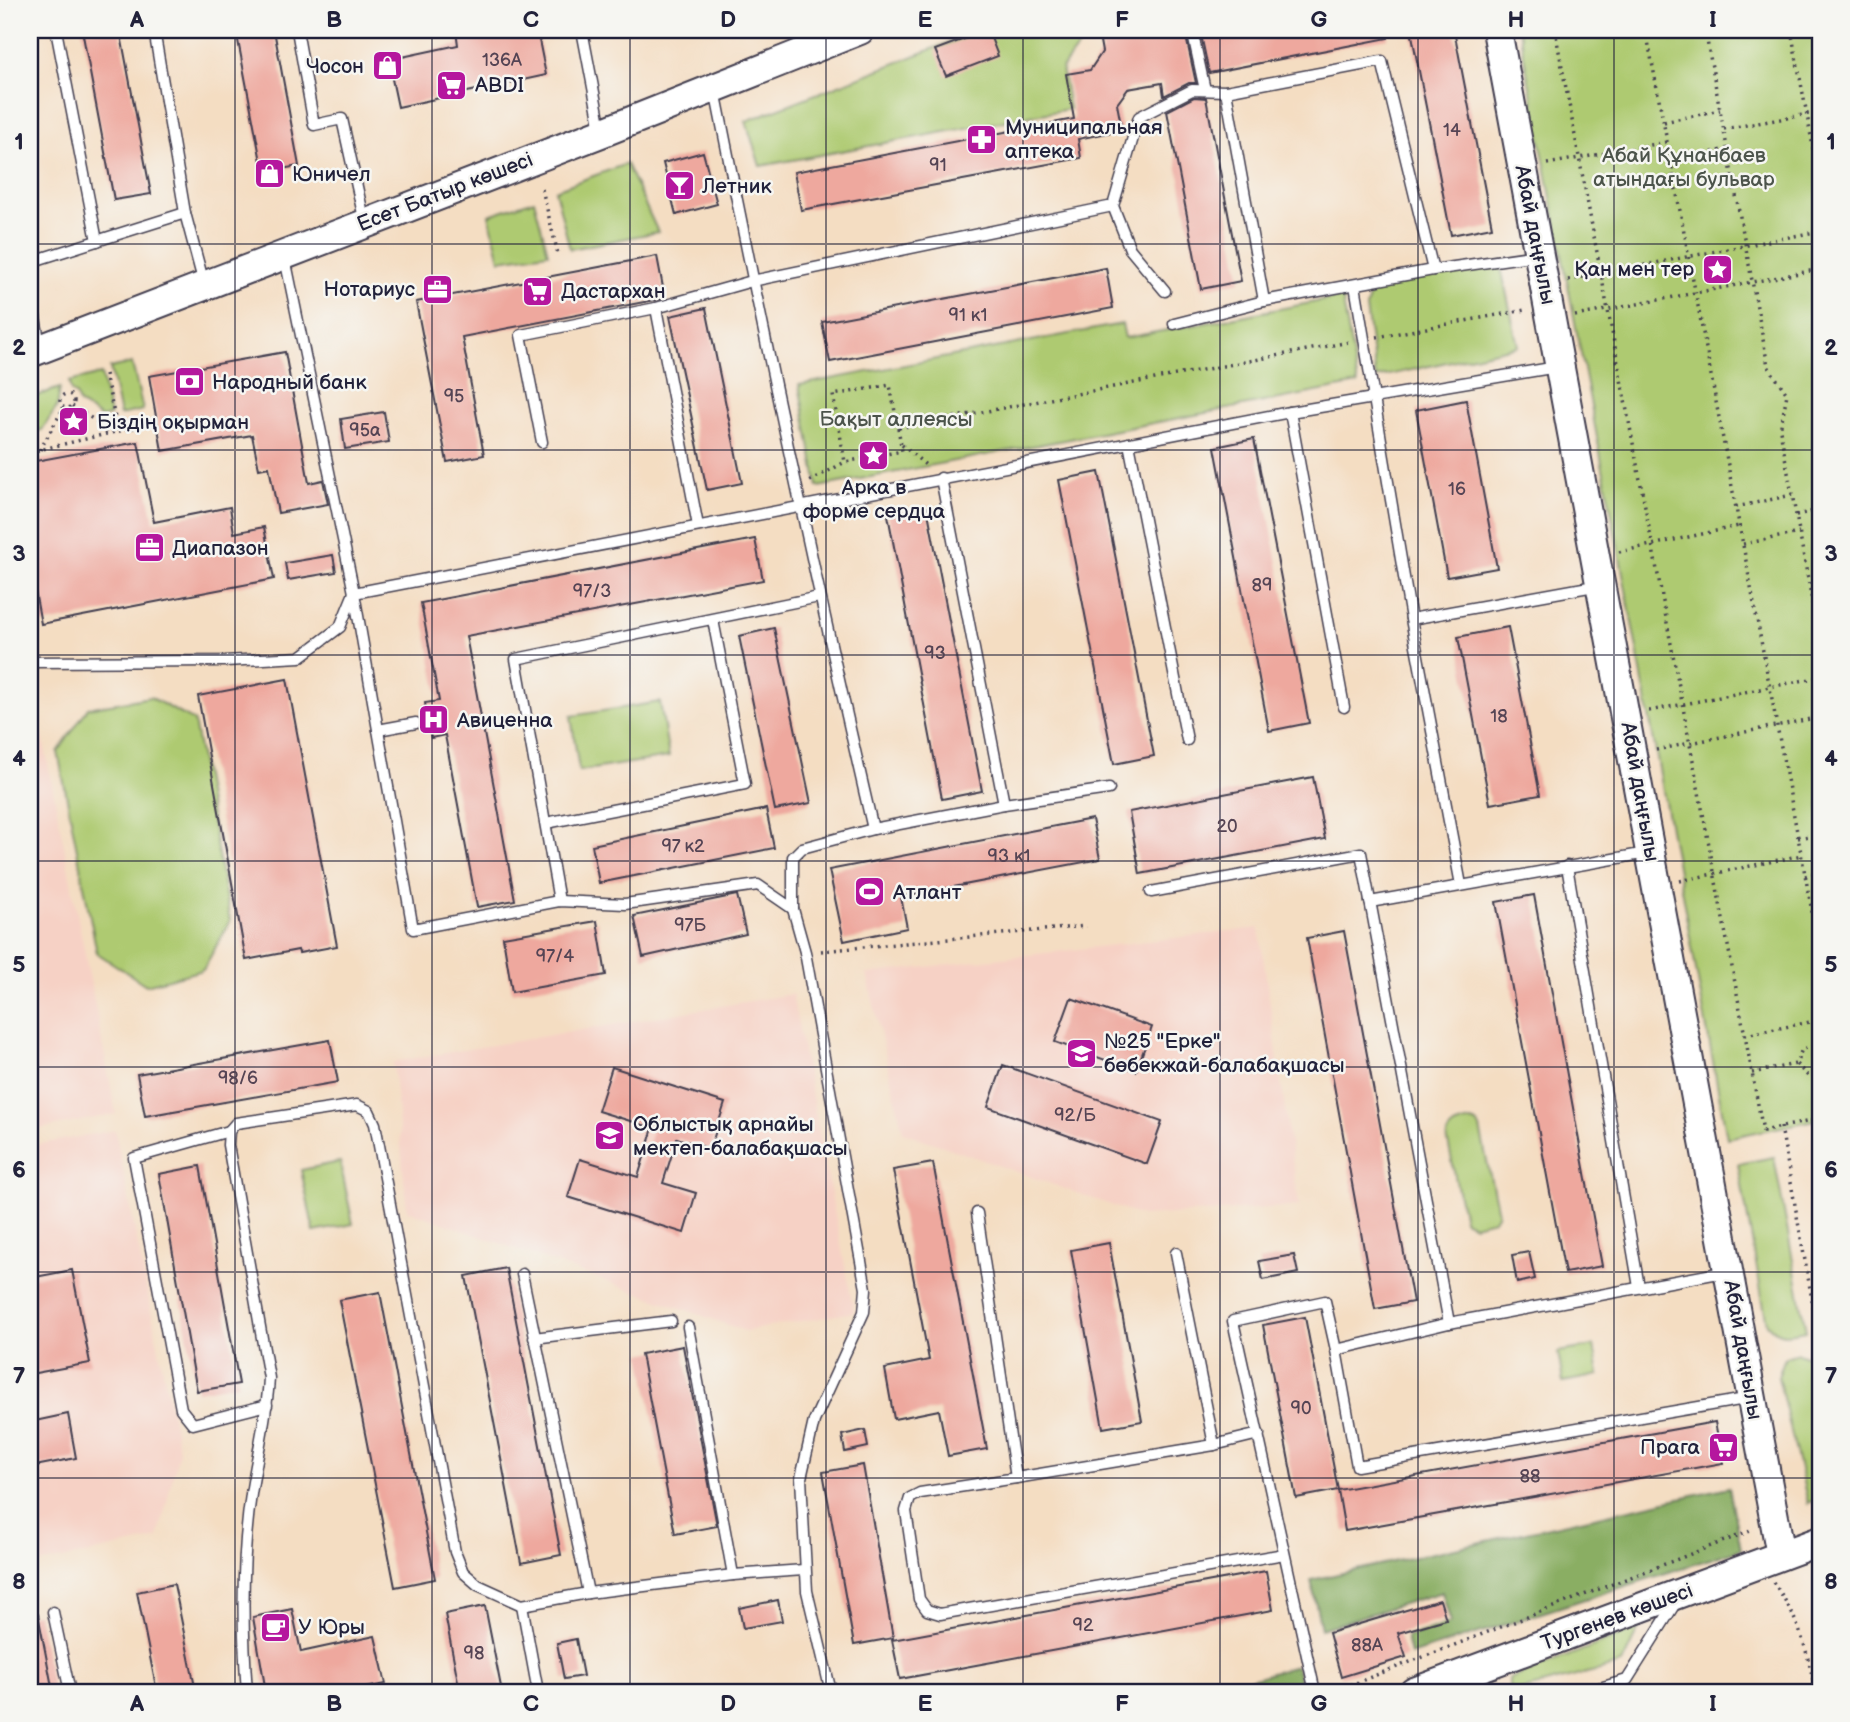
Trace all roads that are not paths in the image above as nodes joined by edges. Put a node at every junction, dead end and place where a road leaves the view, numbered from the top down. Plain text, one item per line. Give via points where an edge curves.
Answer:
1 (56, 30) edge
2 (154, 30) edge
3 (297, 30) edge
4 (582, 30) edge
5 (860, 30) edge
6 (1192, 30) edge
7 (1497, 30) edge
8 (715, 87) junction
9 (1205, 90) junction
10 (1226, 90) junction
11 (601, 132) junction
12 (1113, 206) junction
13 (185, 213) junction
14 (365, 223) junction
15 (97, 241) junction
16 (285, 254) junction
17 (1538, 255) junction
18 (30, 262) edge
19 (1433, 270) junction
20 (752, 281) junction
21 (205, 284) junction
22 (1355, 285) junction
23 (30, 288) edge
24 (1165, 291) dead end
25 (1264, 301) junction
26 (656, 308) junction
27 (1174, 324) dead end
28 (35, 351) edge
29 (1560, 366) junction
30 (1373, 397) junction
31 (1290, 412) junction
32 (542, 442) dead end
33 (1129, 443) junction
34 (941, 478) junction
35 (800, 506) junction
36 (698, 526) junction
37 (1601, 584) junction
38 (355, 593) junction
39 (819, 597) junction
40 (1411, 619) junction
41 (713, 620) junction
42 (30, 662) edge
43 (1344, 707) dead end
44 (416, 723) dead end
45 (378, 730) junction
46 (1188, 740) dead end
47 (1109, 789) dead end
48 (1004, 804) junction
49 (546, 823) junction
50 (873, 829) junction
51 (1651, 852) junction
52 (1567, 866) junction
53 (1461, 885) junction
54 (1151, 892) dead end
55 (559, 901) junction
56 (1370, 902) junction
57 (793, 909) junction
58 (229, 1131) junction
59 (977, 1213) dead end
60 (1176, 1253) dead end
61 (1728, 1271) junction
62 (522, 1274) dead end
63 (1639, 1287) junction
64 (671, 1321) dead end
65 (1449, 1323) junction
66 (688, 1327) dead end
67 (534, 1338) junction
68 (1336, 1350) junction
69 (1752, 1398) junction
70 (267, 1405) junction
71 (1259, 1434) junction
72 (1214, 1445) junction
73 (1016, 1478) junction
74 (1820, 1541) edge
75 (1284, 1554) junction
76 (1770, 1559) junction
77 (804, 1570) junction
78 (733, 1575) junction
79 (1682, 1592) junction
80 (588, 1594) junction
81 (522, 1605) junction
82 (54, 1612) dead end
83 (1456, 1677) junction
84 (70, 1692) edge
85 (247, 1692) edge
86 (538, 1692) edge
87 (831, 1692) edge
88 (1315, 1692) edge
89 (1414, 1692) edge
90 (1487, 1692) edge
91 (1586, 1692) edge

1 - 15 lane
2 - 13 lane
3 - 14 lane via 314,125 342,119
4 - 11 lane
5 - 8 main road, Есет Батыр көшесі
6 - 9 lane
7 - 17 main road, Абай даңғылы
8 - 11 main road, Есет Батыр көшесі
8 - 20 lane
9 - 10 lane
9 - 12 lane via 1192,90 1139,117
10 - 19 lane via 1382,61
10 - 25 lane
11 - 14 main road, Есет Батыр көшесі
12 - 20 lane
12 - 24 lane via 1130,249
13 - 15 lane
13 - 21 lane
14 - 16 main road, Есет Батыр көшесі
15 - 18 lane
16 - 21 main road, Есет Батыр көшесі
16 - 38 lane
17 - 19 lane
17 - 29 main road, Абай даңғылы
19 - 22 lane
20 - 26 lane
20 - 35 lane
21 - 28 main road, Есет Батыр көшесі
22 - 25 lane
22 - 30 lane
23 - 28 lane
25 - 27 lane
26 - 32 lane via 521,335
26 - 36 lane
29 - 30 lane
29 - 37 main road, Абай даңғылы
30 - 31 lane
30 - 40 lane
31 - 33 lane
31 - 43 lane
33 - 34 lane
33 - 46 lane
34 - 35 lane
34 - 48 lane
35 - 36 lane
35 - 39 lane
36 - 38 lane
37 - 40 lane
37 - 51 main road, Абай даңғылы
38 - 42 lane via 340,627 300,657
38 - 45 lane
39 - 41 lane
39 - 50 lane
40 - 53 lane
41 - 49 lane via 516,659
41 - 49 lane via 745,784
44 - 45 lane
45 - 55 lane via 414,929
47 - 48 lane
48 - 50 lane
49 - 55 lane
50 - 57 lane via 802,848 793,857
51 - 52 lane
51 - 61 main road, Абай даңғылы
52 - 53 lane
52 - 63 lane
53 - 56 lane
54 - 56 lane via 1361,853
55 - 57 lane via 625,904 758,886
56 - 65 lane
57 - 77 lane via 805,952 866,1289 864,1312 808,1444 801,1478
58 - 70 lane via 268,1378
58 - 70 lane via 134,1158 181,1409 193,1424
58 - 81 lane via 236,1123 357,1105 369,1111 454,1552 463,1572 478,1585
59 - 73 lane
60 - 72 lane
61 - 63 lane
61 - 69 main road, Абай даңғылы
62 - 67 lane
63 - 65 lane
64 - 67 lane
65 - 68 lane
66 - 78 lane
67 - 80 lane
68 - 69 lane via 1357,1466
68 - 71 lane via 1325,1301 1233,1321
69 - 76 main road, Абай даңғылы
70 - 85 lane via 244,1558 242,1631
71 - 72 lane
71 - 75 lane
72 - 73 lane
73 - 75 lane via 910,1498 906,1511 915,1574 919,1600 927,1611 940,1614
74 - 76 main road, Тургенев көшесі
75 - 88 lane
76 - 79 main road, Тургенев көшесі
77 - 78 lane
77 - 87 lane
78 - 80 lane
79 - 83 main road, Тургенев көшесі
79 - 91 lane via 1627,1680
80 - 81 lane
81 - 86 lane
82 - 84 lane
83 - 89 main road, Тургенев көшесі
83 - 90 lane

